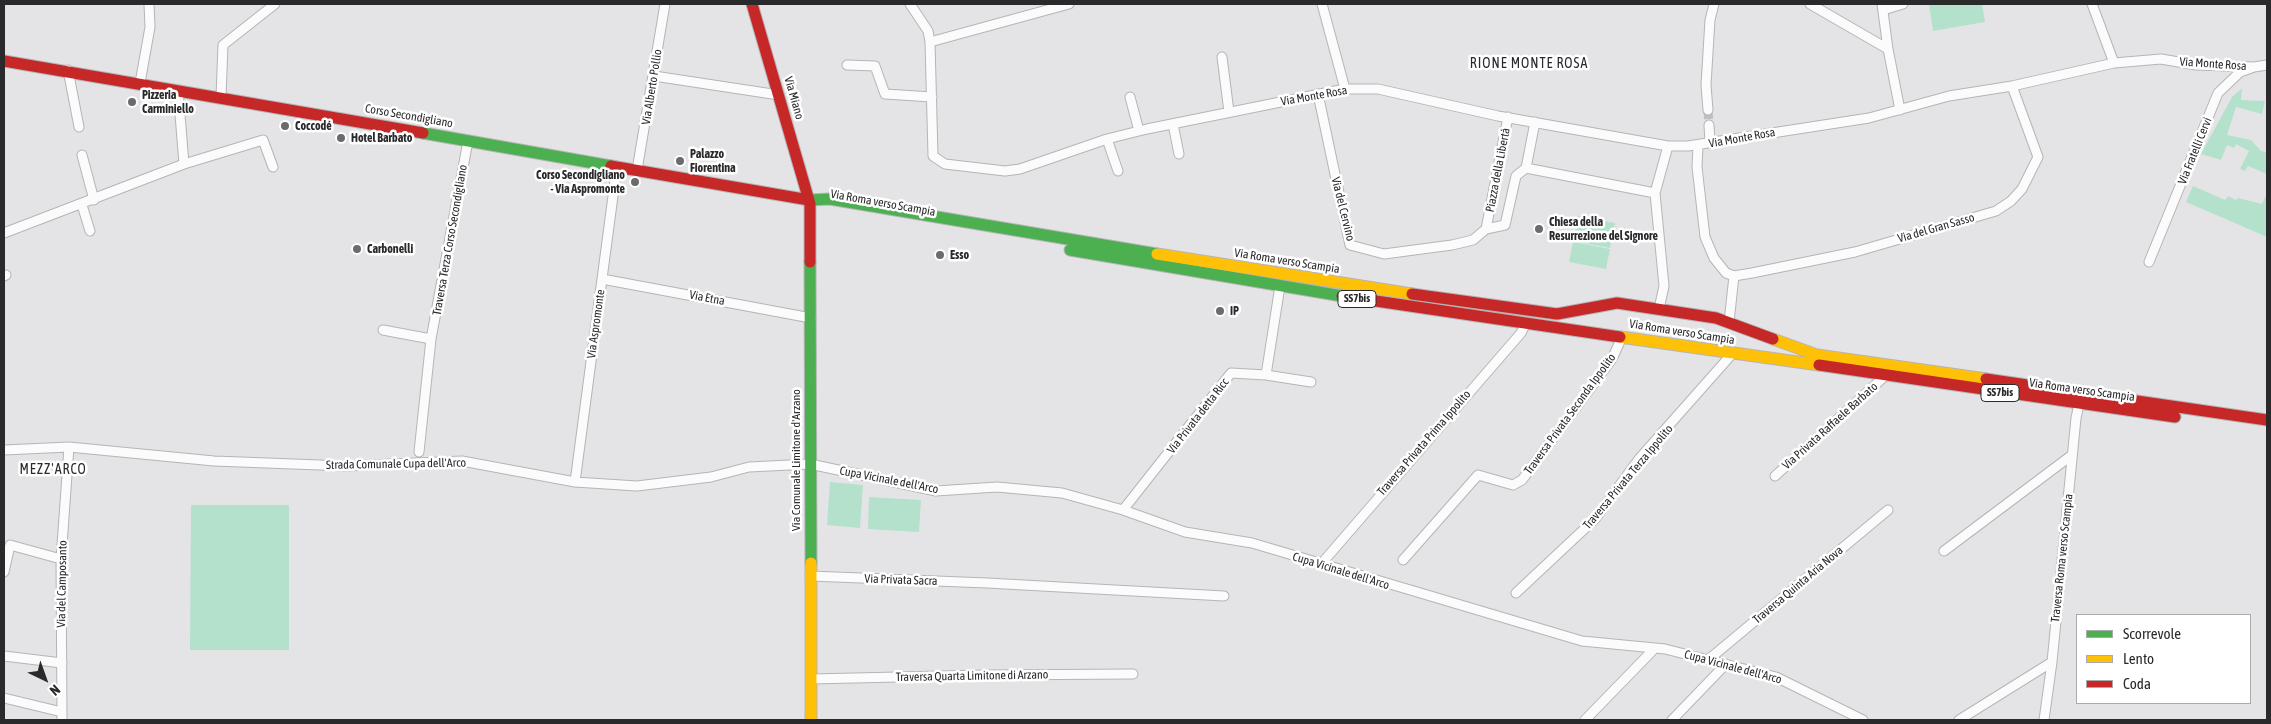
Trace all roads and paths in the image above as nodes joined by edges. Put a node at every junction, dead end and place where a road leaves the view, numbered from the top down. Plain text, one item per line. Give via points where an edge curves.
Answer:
1 (149, 4) edge
2 (275, 4) edge
3 (665, 4) edge
4 (752, 4) edge
5 (910, 4) edge
6 (1070, 4) edge
7 (1322, 4) edge
8 (1714, 4) edge
9 (1810, 4) edge
10 (1903, 4) edge
11 (2092, 4) edge
12 (1883, 7) edge
13 (930, 42) junction
14 (1888, 49) junction
15 (1222, 57) dead end
16 (4, 60) edge
17 (2114, 64) junction
18 (847, 65) dead end
19 (2267, 65) edge
20 (2254, 67) junction
21 (68, 70) junction
22 (654, 76) junction
23 (140, 83) junction
24 (2012, 86) junction
25 (1344, 89) junction
26 (178, 90) junction
27 (1318, 94) junction
28 (779, 95) junction
29 (221, 97) junction
30 (932, 97) junction
31 (1130, 97) dead end
32 (1708, 110) tunnel mouth
33 (1900, 110) junction
34 (1230, 112) junction
35 (1508, 117) junction
36 (1535, 122) junction
37 (1173, 124) junction
38 (1709, 125) tunnel mouth
39 (79, 127) dead end
40 (1140, 131) junction
41 (1106, 139) junction
42 (468, 141) junction
43 (1710, 143) junction
44 (1668, 146) junction
45 (1698, 146) junction
46 (1179, 154) dead end
47 (82, 155) dead end
48 (184, 164) junction
49 (617, 166) junction
50 (272, 167) dead end
51 (1526, 168) junction
52 (637, 170) junction
53 (1118, 170) dead end
54 (1656, 194) junction
55 (94, 200) junction
56 (809, 200) junction
57 (82, 205) junction
58 (1486, 229) junction
59 (90, 231) dead end
60 (4, 233) edge
61 (2149, 262) dead end
62 (1734, 276) junction
63 (602, 279) junction
64 (1279, 282) junction
65 (1597, 306) junction
66 (1659, 309) junction
67 (811, 318) junction
68 (1729, 322) junction
69 (1526, 323) junction
70 (383, 330) dead end
71 (1755, 331) junction
72 (1602, 334) junction
73 (1622, 337) junction
74 (431, 339) junction
75 (1732, 354) junction
76 (1266, 374) junction
77 (1885, 376) junction
78 (1311, 382) dead end
79 (2079, 404) junction
80 (2267, 420) edge
81 (2267, 430) edge
82 (68, 447) junction
83 (4, 450) edge
84 (419, 452) dead end
85 (2072, 455) junction
86 (810, 464) junction
87 (1775, 476) dead end
88 (575, 482) junction
89 (1123, 510) junction
90 (1888, 510) dead end
91 (1944, 551) dead end
92 (61, 559) junction
93 (1403, 560) dead end
94 (1322, 563) junction
95 (4, 572) edge
96 (810, 576) junction
97 (1516, 593) dead end
98 (1224, 596) dead end
99 (1655, 648) junction
100 (4, 656) edge
101 (1708, 660) junction
102 (2052, 662) junction
103 (62, 663) junction
104 (1726, 664) junction
105 (1133, 674) dead end
106 (811, 679) junction
107 (4, 698) edge
108 (62, 716) edge
109 (811, 720) edge
110 (1585, 720) edge
111 (1672, 720) edge
112 (1863, 720) edge
113 (1959, 720) edge
114 (2044, 720) edge

1 - 23 street via 150,27
2 - 29 street via 223,46
3 - 22 street, Via Alberto Pollio
4 - 28 main road, Via Miano
5 - 13 street, Via Monte Rosa via 917,10
6 - 13 street
7 - 25 street
8 - 32 street via 1706,85
9 - 14 street
10 - 12 street
11 - 17 street
12 - 14 street
13 - 30 street, Via Monte Rosa
14 - 33 street
15 - 34 street
16 - 21 main road, Corso Secondigliano
17 - 20 street, Via Monte Rosa via 2161,59 2196,65
17 - 24 street, Via Monte Rosa
18 - 30 street via 875,66 885,94
19 - 20 street, Via Fratelli Cervi
20 - 61 street, Via Fratelli Cervi via 2240,72 2218,93
21 - 23 main road, Corso Secondigliano
21 - 39 street
22 - 28 street
22 - 52 street, Via Alberto Pollio
23 - 26 main road, Corso Secondigliano
24 - 33 street, Via Monte Rosa via 1949,96
24 - 62 street, Via del Gran Sasso via 2038,157 2022,190 2011,201 1996,211 1854,252
25 - 27 street, Via Monte Rosa
25 - 35 street, Via Monte Rosa via 1378,89
26 - 29 main road, Corso Secondigliano
26 - 48 street
27 - 34 street, Via Monte Rosa
27 - 58 street, Via del Cervino via 1350,245 1384,254 1473,240
28 - 56 main road, Via Miano
29 - 42 main road, Corso Secondigliano
30 - 41 street, Via Monte Rosa via 931,151 936,160 945,164 1012,171
31 - 40 street
33 - 43 street, Via Monte Rosa
34 - 37 street, Via Monte Rosa
35 - 36 street, Via Monte Rosa
35 - 58 street, Piazza della Libertà
36 - 44 street, Via Monte Rosa
36 - 51 street, Piazza della Libertà
37 - 40 street, Via Monte Rosa
37 - 46 street
38 - 43 street
40 - 41 street, Via Monte Rosa
41 - 53 street
42 - 49 main road, Corso Secondigliano
42 - 74 street, Traversa Terza Corso Secondigliano
43 - 45 street, Via Monte Rosa
44 - 45 street, Via Monte Rosa
44 - 54 street
45 - 62 street via 1697,167 1705,237 1714,258 1726,273
47 - 55 street
48 - 50 street via 263,140
48 - 55 street
49 - 52 main road, Corso Secondigliano
49 - 63 street, Via Aspromonte
51 - 54 street
51 - 58 street, Piazza della Libertà via 1516,176 1505,225
52 - 56 main road, Corso Secondigliano
54 - 66 street via 1664,286
55 - 57 street
56 - 64 main road, Via Roma verso Scampia / SS7bis via 830,199 1036,234
56 - 64 main road, Via Roma verso Scampia / SS7bis via 824,207 1112,258
56 - 67 main road, Via Comunale Limitone d'Arzano
57 - 59 street
57 - 60 street
62 - 68 street
63 - 67 street, Via Etna
63 - 88 street, Via Aspromonte
64 - 65 main road, Via Roma verso Scampia / SS7bis via 1558,314
64 - 69 main road, Via Roma verso Scampia / SS7bis
64 - 76 street
65 - 66 main road, Via Roma verso Scampia via 1617,303
65 - 72 main road via 1590,320
66 - 68 main road, Via Roma verso Scampia
67 - 86 main road, Via Comunale Limitone d'Arzano
68 - 71 main road, Via Roma verso Scampia
69 - 72 main road, Via Roma verso Scampia / SS7bis
69 - 94 street, Traversa Privata Prima Ippolito via 1521,333
70 - 74 street
71 - 75 main road via 1753,344 1748,349
71 - 80 main road, Via Roma verso Scampia / SS7bis via 1817,355
72 - 73 main road, Via Roma verso Scampia
73 - 75 main road, Via Roma verso Scampia
73 - 93 street, Traversa Privata Seconda Ippolito via 1612,359 1522,480 1513,485 1478,475
74 - 84 street, Traversa Terza Corso Secondigliano
75 - 77 main road, Via Roma verso Scampia / SS7bis
75 - 97 street, Traversa Privata Terza Ippolito via 1639,459 1595,518
76 - 78 street
76 - 89 street, Via Privata detta Ricc via 1231,372
77 - 79 main road, Via Roma verso Scampia / SS7bis
77 - 87 street, Via Privata Raffaele Barbato
79 - 81 main road, Via Roma verso Scampia / SS7bis
79 - 85 street, Traversa Roma verso Scampia
82 - 83 street, Strada Comunale Cupa dell'Arco
82 - 88 street, Strada Comunale Cupa dell'Arco via 214,461 346,466 462,461
82 - 92 street, Via del Camposanto
85 - 91 street
85 - 102 street, Traversa Roma verso Scampia
86 - 88 street, Strada Comunale Cupa dell'Arco via 749,466 703,478 637,486
86 - 89 street, Cupa Vicinale dell'Arco via 936,491 997,487 1062,492
86 - 96 main road, Via Comunale Limitone d'Arzano
89 - 94 street, Cupa Vicinale dell'Arco via 1185,532 1252,544
90 - 101 street, Traversa Quinta Aria Nova
92 - 95 street via 10,545
92 - 103 street, Via del Camposanto
94 - 99 street, Cupa Vicinale dell'Arco via 1582,641
96 - 98 street, Via Privata Sacra
96 - 106 main road, Via Comunale Limitone d'Arzano
99 - 101 street, Cupa Vicinale dell'Arco
99 - 110 street
100 - 103 street
101 - 104 street, Cupa Vicinale dell'Arco
102 - 113 street
102 - 114 street, Traversa Roma verso Scampia
103 - 108 street, Via del Camposanto
104 - 111 street
104 - 112 street, Cupa Vicinale dell'Arco via 1776,677
105 - 106 street, Traversa Quarta Limitone di Arzano
106 - 109 main road, Via Comunale Limitone d'Arzano
107 - 108 street

